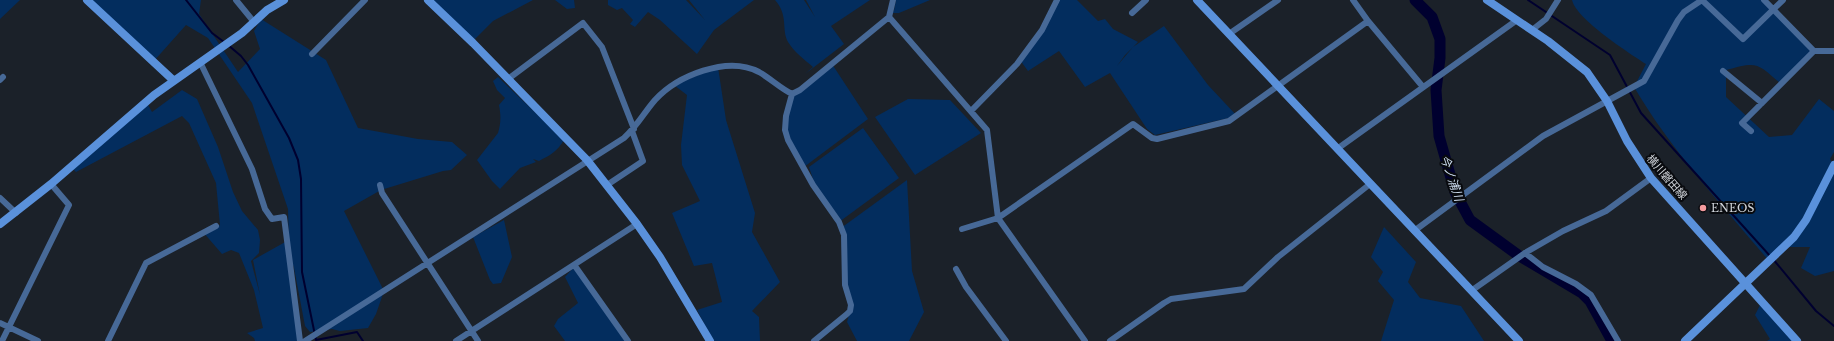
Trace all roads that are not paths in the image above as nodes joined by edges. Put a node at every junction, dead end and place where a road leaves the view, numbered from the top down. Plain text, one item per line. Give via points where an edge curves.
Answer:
1 (87, 0) edge
2 (236, 0) edge
3 (284, 0) edge
4 (365, 0) edge
5 (428, 0) edge
6 (893, 0) edge
7 (1057, 0) edge
8 (1146, 0) edge
9 (1197, 0) edge
10 (1278, 0) edge
11 (1353, 0) edge
12 (1487, 0) edge
13 (1558, 0) edge
14 (1702, 0) edge
15 (1764, 0) edge
16 (1783, 0) edge
17 (1773, 10) junction
18 (1132, 13) dead end
19 (889, 17) junction
20 (1517, 20) junction
21 (1368, 21) junction
22 (254, 22) junction
23 (1532, 30) junction
24 (1229, 34) junction
25 (1814, 51) junction
26 (1834, 51) edge
27 (312, 54) dead end
28 (200, 62) junction
29 (1723, 71) dead end
30 (508, 78) junction
31 (173, 80) junction
32 (1278, 86) junction
33 (1423, 87) junction
34 (792, 94) junction
35 (1607, 101) junction
36 (1762, 103) junction
37 (971, 111) junction
38 (633, 130) junction
39 (1751, 131) dead end
40 (1337, 149) junction
41 (587, 160) junction
42 (1834, 165) edge
43 (1651, 178) junction
44 (51, 184) junction
45 (1370, 184) junction
46 (380, 185) dead end
47 (607, 185) junction
48 (0, 198) edge
49 (16, 213) junction
50 (998, 218) junction
51 (0, 224) edge
52 (638, 224) junction
53 (216, 226) dead end
54 (962, 230) dead end
55 (1414, 231) junction
56 (1525, 253) junction
57 (427, 263) junction
58 (574, 266) junction
59 (956, 269) dead end
60 (1746, 284) junction
61 (1471, 291) junction
62 (0, 323) edge
63 (9, 327) junction
64 (472, 331) junction
65 (2, 341) edge
66 (38, 341) edge
67 (108, 341) edge
68 (300, 341) edge
69 (305, 341) edge
70 (456, 341) edge
71 (478, 341) edge
72 (628, 341) edge
73 (710, 341) edge
74 (814, 341) edge
75 (1006, 341) edge
76 (1086, 341) edge
77 (1110, 341) edge
78 (1519, 341) edge
79 (1618, 341) edge
80 (1685, 341) edge
81 (1797, 341) edge

1 - 31 street
2 - 22 street
3 - 22 street
4 - 27 street
5 - 30 street
6 - 19 street
7 - 37 street via 1042,30 1017,64
8 - 18 street
9 - 24 street
10 - 24 street
11 - 21 street
12 - 20 street, 横川磐田線
13 - 23 street via 1546,19
14 - 17 street via 1744,39
14 - 35 street via 1684,12 1644,81
15 - 17 street
16 - 17 street
17 - 25 street
19 - 34 street
19 - 37 street
20 - 23 street, 横川磐田線
20 - 33 street
21 - 32 street
21 - 33 street
22 - 28 street
23 - 35 street, 横川磐田線 via 1587,72
24 - 32 street
25 - 26 street
25 - 36 street
28 - 31 street
28 - 68 street via 252,169 265,209 272,219 284,217
29 - 36 street
30 - 38 street via 583,23 608,58
30 - 41 street
31 - 44 street
32 - 40 street
32 - 50 street via 1229,121 1156,139 1133,124
33 - 40 street
34 - 38 street via 758,72 743,67 718,67 680,80 656,100
34 - 74 street via 785,130 813,185 839,222 844,235 845,285 851,305 847,314
35 - 43 street, 横川磐田線 via 1630,147
35 - 55 street via 1543,136
36 - 39 street via 1742,123
37 - 50 street via 987,130
38 - 41 street
38 - 47 street via 643,161
40 - 45 street
41 - 47 street
41 - 57 street
42 - 60 street via 1806,220 1794,236
43 - 56 street via 1606,211 1563,231
43 - 60 street, 横川磐田線
44 - 49 street
44 - 63 street via 69,205
45 - 55 street
45 - 77 street via 1278,257 1244,289 1171,299
46 - 57 street via 382,193
47 - 52 street
48 - 49 street
49 - 51 street
50 - 54 street
50 - 76 street
52 - 58 street
52 - 73 street
53 - 67 street via 146,262
55 - 61 street
56 - 61 street
56 - 79 street via 1543,267 1591,295
57 - 64 street
57 - 69 street
58 - 64 street
58 - 72 street
59 - 75 street via 966,287
60 - 80 street
60 - 81 street, 横川磐田線
61 - 78 street
62 - 63 street
63 - 65 street
63 - 66 street
64 - 70 street
64 - 71 street

